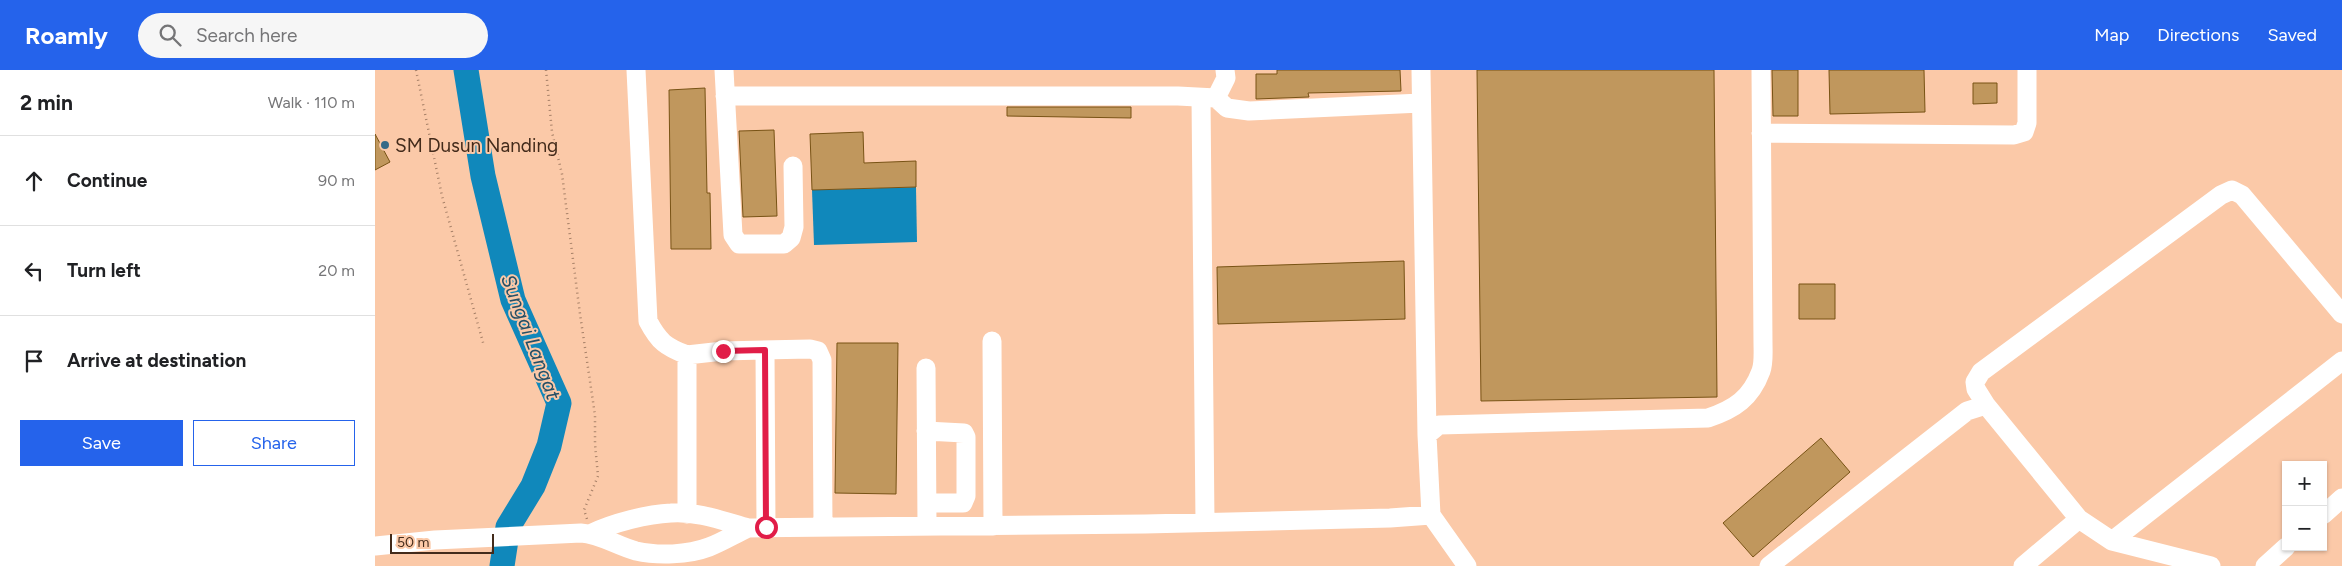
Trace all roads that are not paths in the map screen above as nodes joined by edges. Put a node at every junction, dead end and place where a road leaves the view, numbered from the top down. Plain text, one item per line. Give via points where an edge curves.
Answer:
1 (636, 70) edge
2 (724, 70) edge
3 (1225, 70) edge
4 (1421, 70) edge
5 (1761, 70) edge
6 (2027, 70) edge
7 (725, 96) junction
8 (1209, 98) junction
9 (1421, 103) junction
10 (1761, 132) junction
11 (793, 166) dead end
12 (2342, 314) edge
13 (991, 341) dead end
14 (765, 350) junction
15 (687, 355) junction
16 (2342, 361) edge
17 (926, 368) dead end
18 (1986, 404) junction
19 (926, 431) junction
20 (1427, 435) junction
21 (2342, 498) edge
22 (927, 503) junction
23 (2327, 511) edge
24 (687, 514) junction
25 (1431, 515) junction
26 (2079, 519) junction
27 (1205, 523) junction
28 (927, 526) junction
29 (993, 526) junction
30 (757, 527) junction
31 (823, 527) junction
32 (586, 533) junction
33 (2112, 541) junction
34 (375, 546) edge
35 (2282, 551) edge
36 (1467, 566) edge
37 (1769, 566) edge
38 (2023, 566) edge
39 (2211, 566) edge
40 (2265, 566) edge

1 - 15 street via 649,321 657,338 669,348
2 - 7 street
3 - 8 street via 1226,78
4 - 9 street
5 - 10 street
6 - 10 street via 2027,124 2024,132 2014,135
7 - 8 street
7 - 11 street via 733,235 739,244 784,244 791,238 794,227
8 - 9 street via 1227,108 1249,111
8 - 27 street
9 - 20 street
10 - 20 street via 1762,369 1749,393 1731,410 1708,418 1439,425
12 - 18 street via 2242,194 2232,190 1981,372 1975,382 1976,389
13 - 29 street
14 - 15 street
14 - 30 street
14 - 31 street via 810,349 818,351 822,360
15 - 24 street
16 - 33 street
17 - 19 street
18 - 26 street
18 - 37 street via 1967,411
19 - 22 street
19 - 22 street via 958,431 966,437 966,496 963,503
20 - 25 street
21 - 23 street
22 - 28 street
24 - 30 street
24 - 32 street via 671,513
25 - 27 street
25 - 36 street
26 - 33 street
26 - 38 street
27 - 29 street
28 - 29 street
28 - 31 street
30 - 31 street
30 - 32 street via 708,547 673,554 637,551
32 - 34 street
33 - 39 street
35 - 40 street

